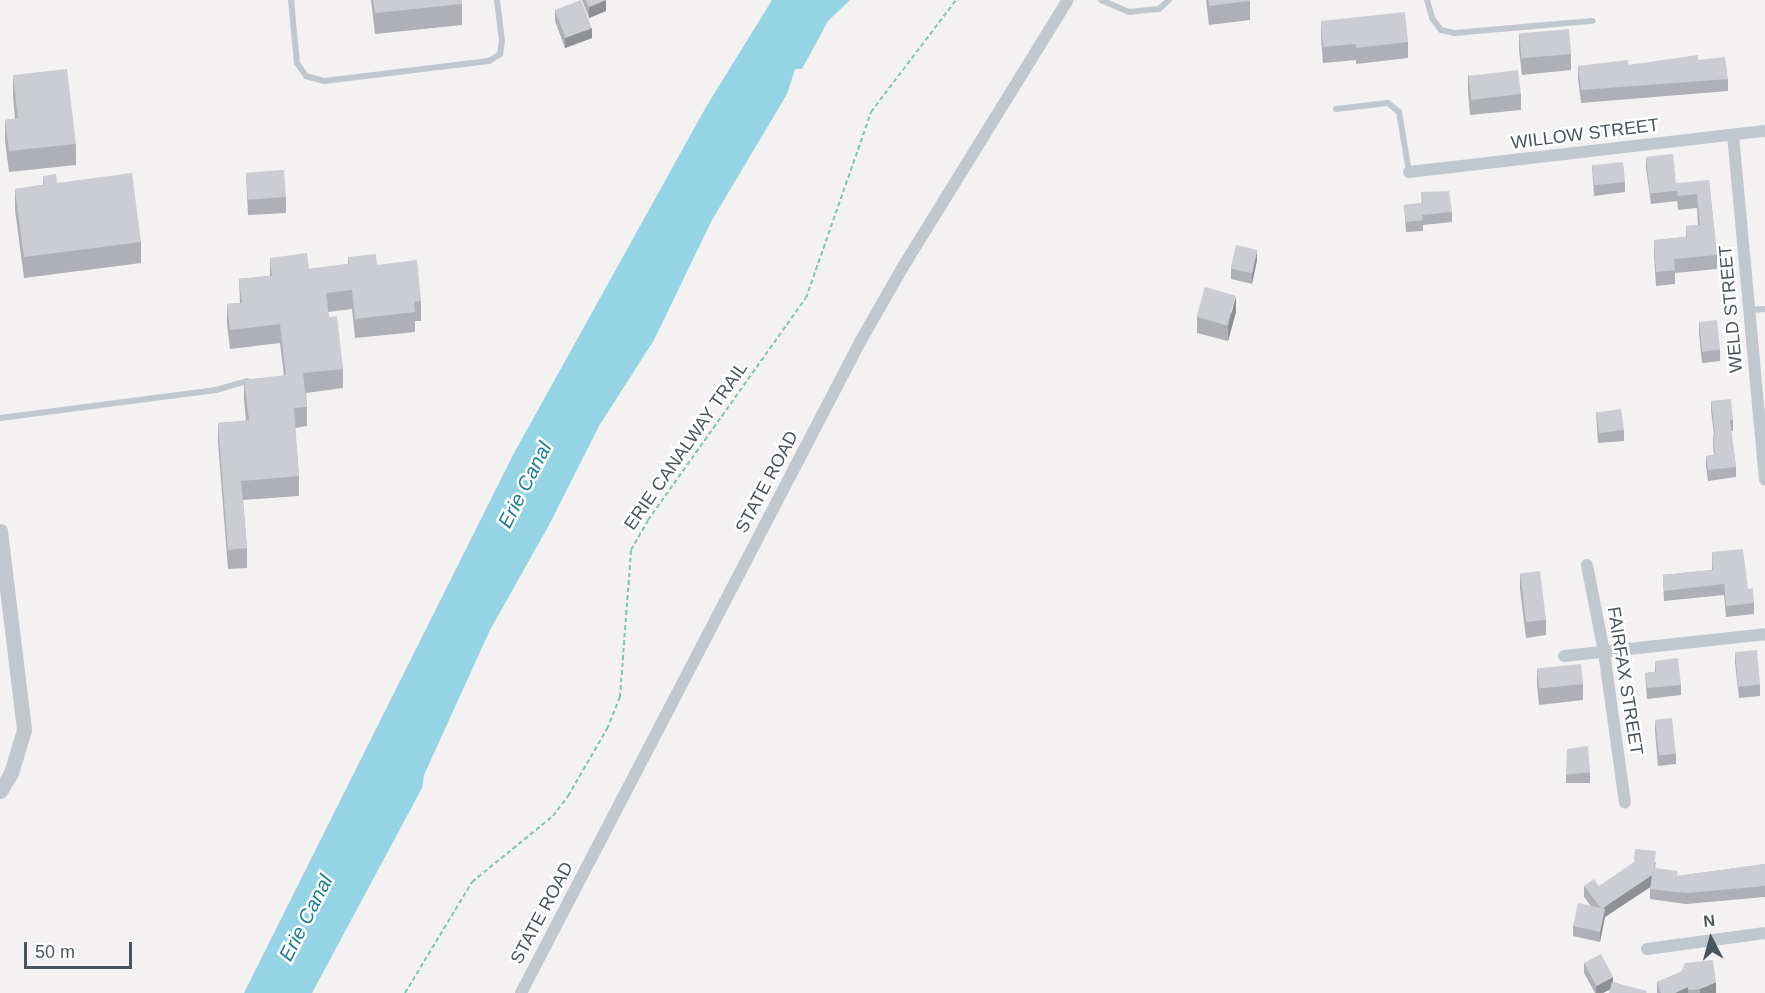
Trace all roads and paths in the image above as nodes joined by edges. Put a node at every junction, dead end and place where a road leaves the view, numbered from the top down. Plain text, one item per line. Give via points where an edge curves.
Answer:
1 (291, 0) edge
2 (497, 0) edge
3 (956, 0) edge
4 (1068, 0) edge
5 (1101, 0) edge
6 (1170, 0) edge
7 (1427, 0) edge
8 (1592, 21) dead end
9 (1336, 109) dead end
10 (1765, 131) edge
11 (1733, 135) junction
12 (1409, 172) joint
13 (1765, 309) edge
14 (1750, 310) junction
15 (246, 381) edge
16 (1761, 384) edge
17 (0, 418) edge
18 (1765, 480) edge
19 (0, 531) edge
20 (1587, 565) dead end
21 (1765, 634) edge
22 (1604, 652) junction
23 (1564, 656) dead end
24 (0, 791) edge
25 (1624, 803) dead end
26 (1765, 933) edge
27 (1647, 949) dead end
28 (405, 993) edge
29 (521, 993) edge

1 - 2 lane via 297,63 306,76 324,81 489,61 500,54 502,41
3 - 28 path, ERIE CANALWAY TRAIL via 870,112 806,298 648,520 631,550 620,698 608,729 553,816 472,882
4 - 29 street, STATE ROAD via 860,342
5 - 6 lane via 1129,12 1159,9
7 - 8 lane via 1432,18 1442,30 1454,33
9 - 12 lane via 1388,104 1399,112
10 - 11 street, WILLOW STREET
11 - 12 street, WILLOW STREET
11 - 14 street, WELD STREET
13 - 14 lane
14 - 16 street, WELD STREET
15 - 17 lane via 216,390
16 - 18 street, WELD STREET
19 - 24 street via 24,730 11,772
20 - 22 street, FAIRFAX STREET
21 - 22 street
22 - 23 street
22 - 25 street, FAIRFAX STREET
26 - 27 street

